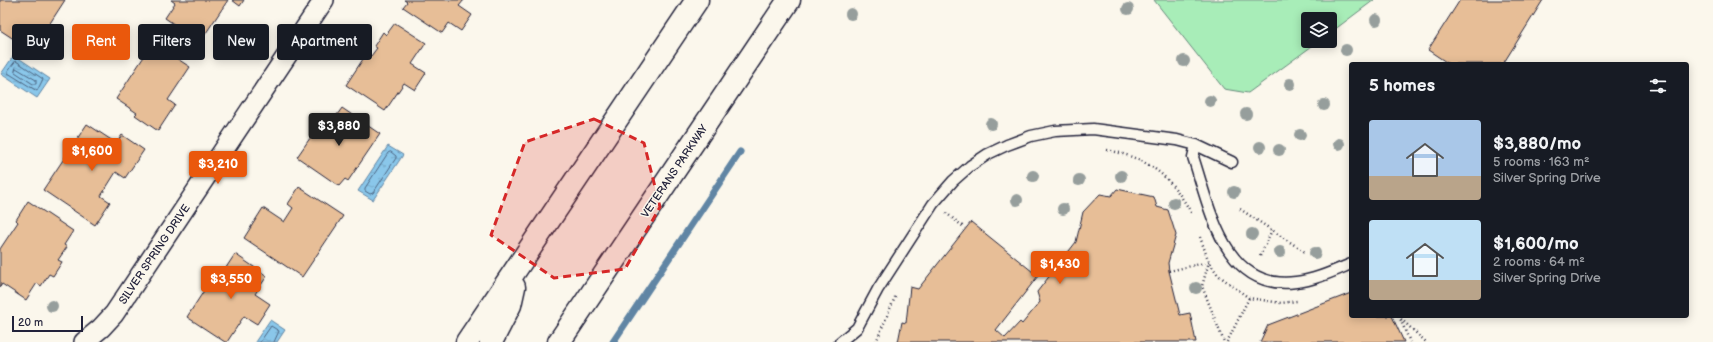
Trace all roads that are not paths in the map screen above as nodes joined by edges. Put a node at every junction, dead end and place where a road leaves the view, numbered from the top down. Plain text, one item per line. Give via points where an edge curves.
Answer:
1 (324, 0) edge
2 (697, 0) edge
3 (789, 0) edge
4 (1196, 145) junction
5 (1232, 162) dead end
6 (520, 265) junction
7 (1349, 265) edge
8 (84, 342) edge
9 (467, 342) edge
10 (492, 342) edge
11 (559, 342) edge
12 (840, 342) edge

1 - 8 street, SILVER SPRING DRIVE via 121,304 101,328
2 - 6 highway
3 - 11 highway, VETERANS PARKWAY
4 - 5 lane
4 - 7 lane via 1193,157 1220,236 1230,254 1248,272 1262,279 1296,282
4 - 12 lane via 1124,132 1066,130 1031,136 988,154 958,176 933,204 857,328
6 - 9 highway
6 - 10 highway via 510,305

